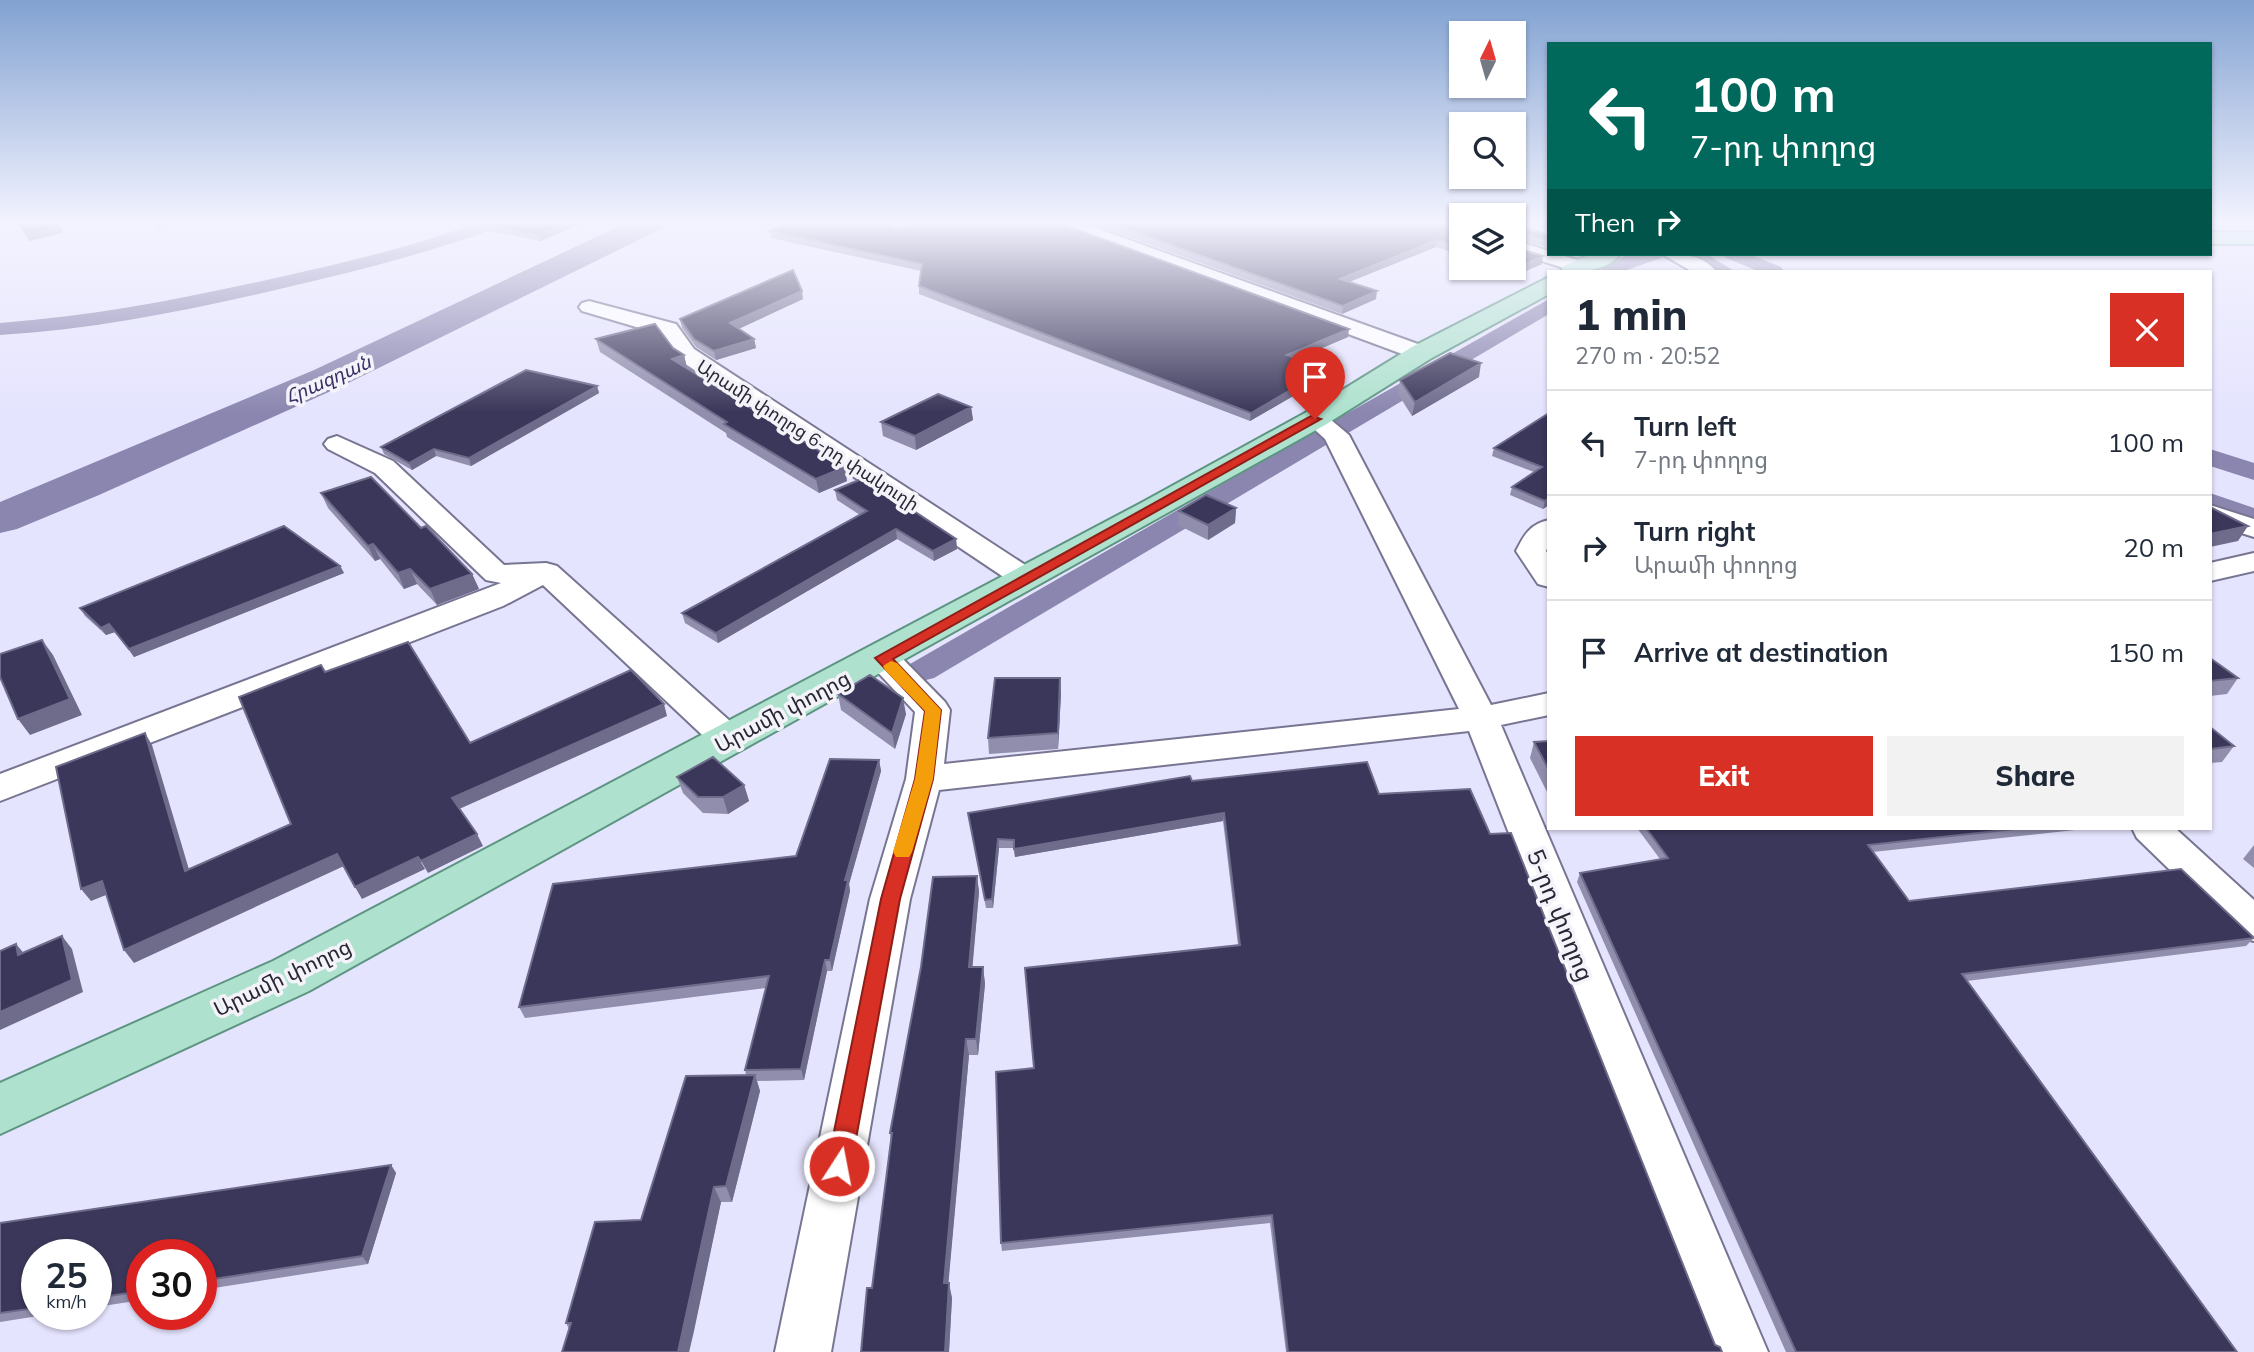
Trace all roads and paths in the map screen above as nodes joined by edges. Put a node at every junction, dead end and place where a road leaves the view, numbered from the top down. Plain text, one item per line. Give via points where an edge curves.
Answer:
1 (1238, 286) edge
2 (1545, 286) edge
3 (589, 307) dead end
4 (1421, 353) junction
5 (1315, 419) junction
6 (337, 444) dead end
7 (2212, 514) edge
8 (1547, 529) edge
9 (2254, 529) edge
10 (2254, 562) edge
11 (546, 572) junction
12 (2212, 572) edge
13 (1547, 575) edge
14 (1025, 578) junction
15 (883, 658) junction
16 (1547, 704) edge
17 (1480, 718) junction
18 (729, 739) junction
19 (924, 779) junction
20 (0, 788) edge
21 (2153, 830) edge
22 (2254, 925) edge
23 (0, 1109) edge
24 (803, 1352) edge
25 (1740, 1352) edge

1 - 4 street
2 - 4 main road, Արամի փողոց
3 - 14 street, Արամի փողոց 6-րդ փակուղի via 668,329 686,354
4 - 5 main road, Արամի փողոց
5 - 14 main road, Արամի փողոց
5 - 17 street, 5-րդ փողոց via 1336,436
6 - 11 street via 384,467 497,574
7 - 9 street
8 - 13 street via 1531,551
10 - 12 street
11 - 18 street
11 - 20 street via 492,599
14 - 15 main road, Արամի փողոց
15 - 18 main road, Արամի փողոց
15 - 19 street via 933,710
16 - 17 street
17 - 19 street
17 - 25 street, 5-րդ փողոց
18 - 23 main road, Արամի փողոց via 291,975
19 - 24 street via 890,899
21 - 22 street

